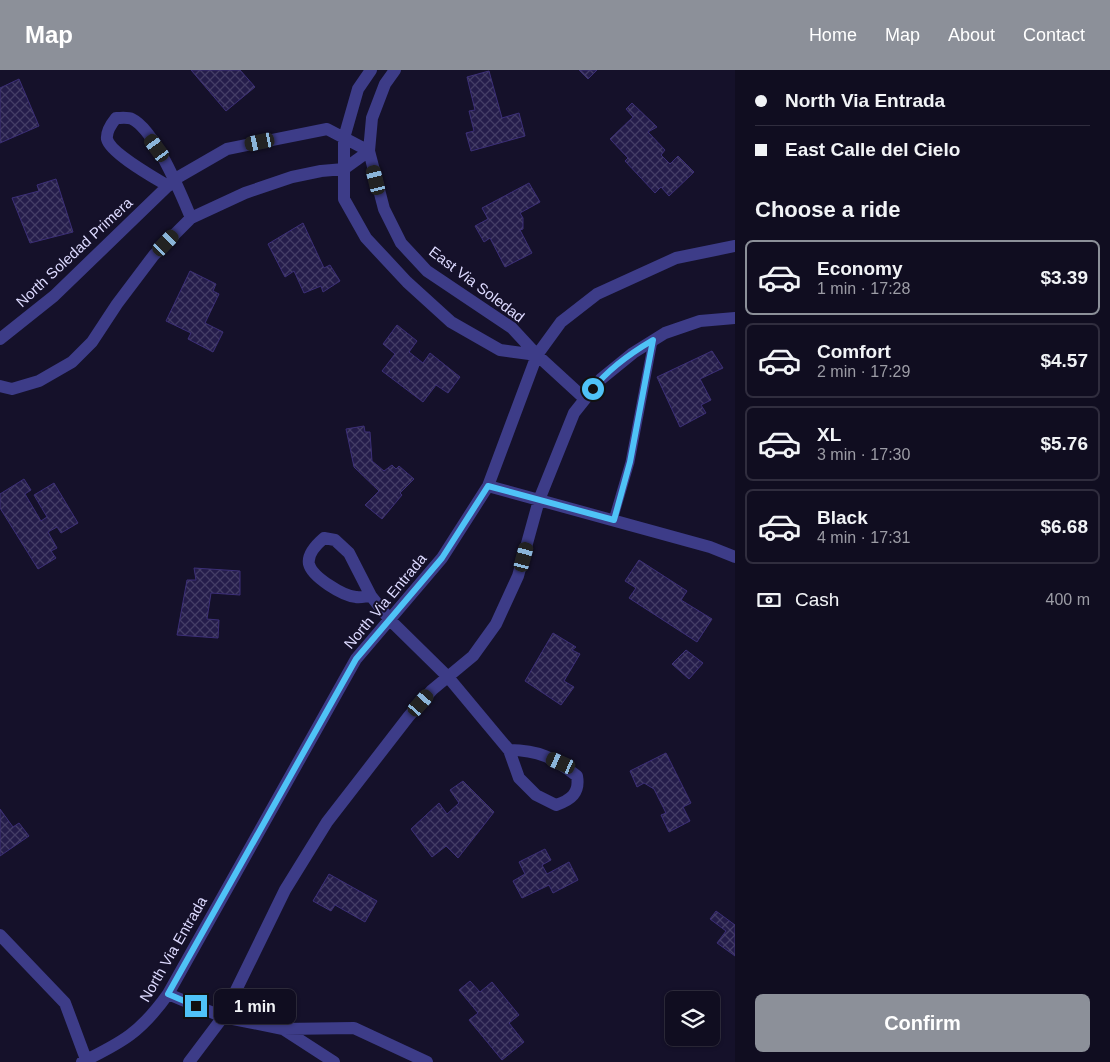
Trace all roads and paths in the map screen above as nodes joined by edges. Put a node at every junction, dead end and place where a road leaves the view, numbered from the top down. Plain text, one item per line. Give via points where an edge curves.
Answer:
1 (371, 70) edge
2 (395, 70) edge
3 (344, 138) junction
4 (369, 151) junction
5 (344, 169) junction
6 (171, 183) junction
7 (191, 218) junction
8 (735, 246) edge
9 (735, 318) edge
10 (0, 339) edge
11 (653, 340) junction
12 (538, 356) junction
13 (0, 386) edge
14 (585, 398) junction
15 (488, 486) junction
16 (539, 500) junction
17 (614, 520) junction
18 (735, 557) edge
19 (371, 596) junction
20 (390, 620) junction
21 (448, 677) junction
22 (509, 750) junction
23 (0, 935) edge
24 (168, 994) junction
25 (223, 1017) junction
26 (284, 1029) junction
27 (85, 1061) edge
28 (189, 1062) edge
29 (334, 1062) edge
30 (427, 1062) edge

1 - 3 street via 358,90
2 - 4 street, East Via Soledad via 385,84 372,118
3 - 4 street, North Soledad Primera
3 - 5 street
3 - 6 street, North Soledad Primera via 327,129 227,149
4 - 5 street
4 - 12 street, East Via Soledad via 384,209 401,243 427,271 512,328
5 - 7 street via 292,176
5 - 12 street via 344,199 361,230 406,282 451,322 500,350
6 - 6 street via 143,128 131,119 116,118 107,138 112,149
6 - 7 street
6 - 10 street, North Soledad Primera via 54,296
7 - 13 street via 154,255 92,342 72,362 38,381 12,389
8 - 12 street, North Via Entrada via 676,258 597,294 561,322
9 - 11 street via 700,321
11 - 14 street via 601,379
11 - 17 lane via 630,462
12 - 14 street, East Via Soledad
12 - 15 street, North Via Entrada
14 - 16 street via 574,413
15 - 16 street
15 - 20 street, North Via Entrada via 442,558
16 - 17 street
16 - 21 street via 518,576 496,624 473,656
17 - 18 street
19 - 19 street via 349,553 335,540 324,538 319,542 310,554 309,564 315,574 336,590 355,597
19 - 20 street
20 - 21 street
20 - 24 street, North Via Entrada via 356,659
21 - 22 street
21 - 25 street via 409,716 327,822 285,890
22 - 22 street via 519,778 536,795 556,805 568,801 577,792 577,776 561,763 532,750
23 - 27 street via 64,1003
24 - 25 street
24 - 27 street, North Via Entrada via 152,1017 120,1044
25 - 26 street
25 - 28 street
26 - 29 street
26 - 30 street via 354,1028

